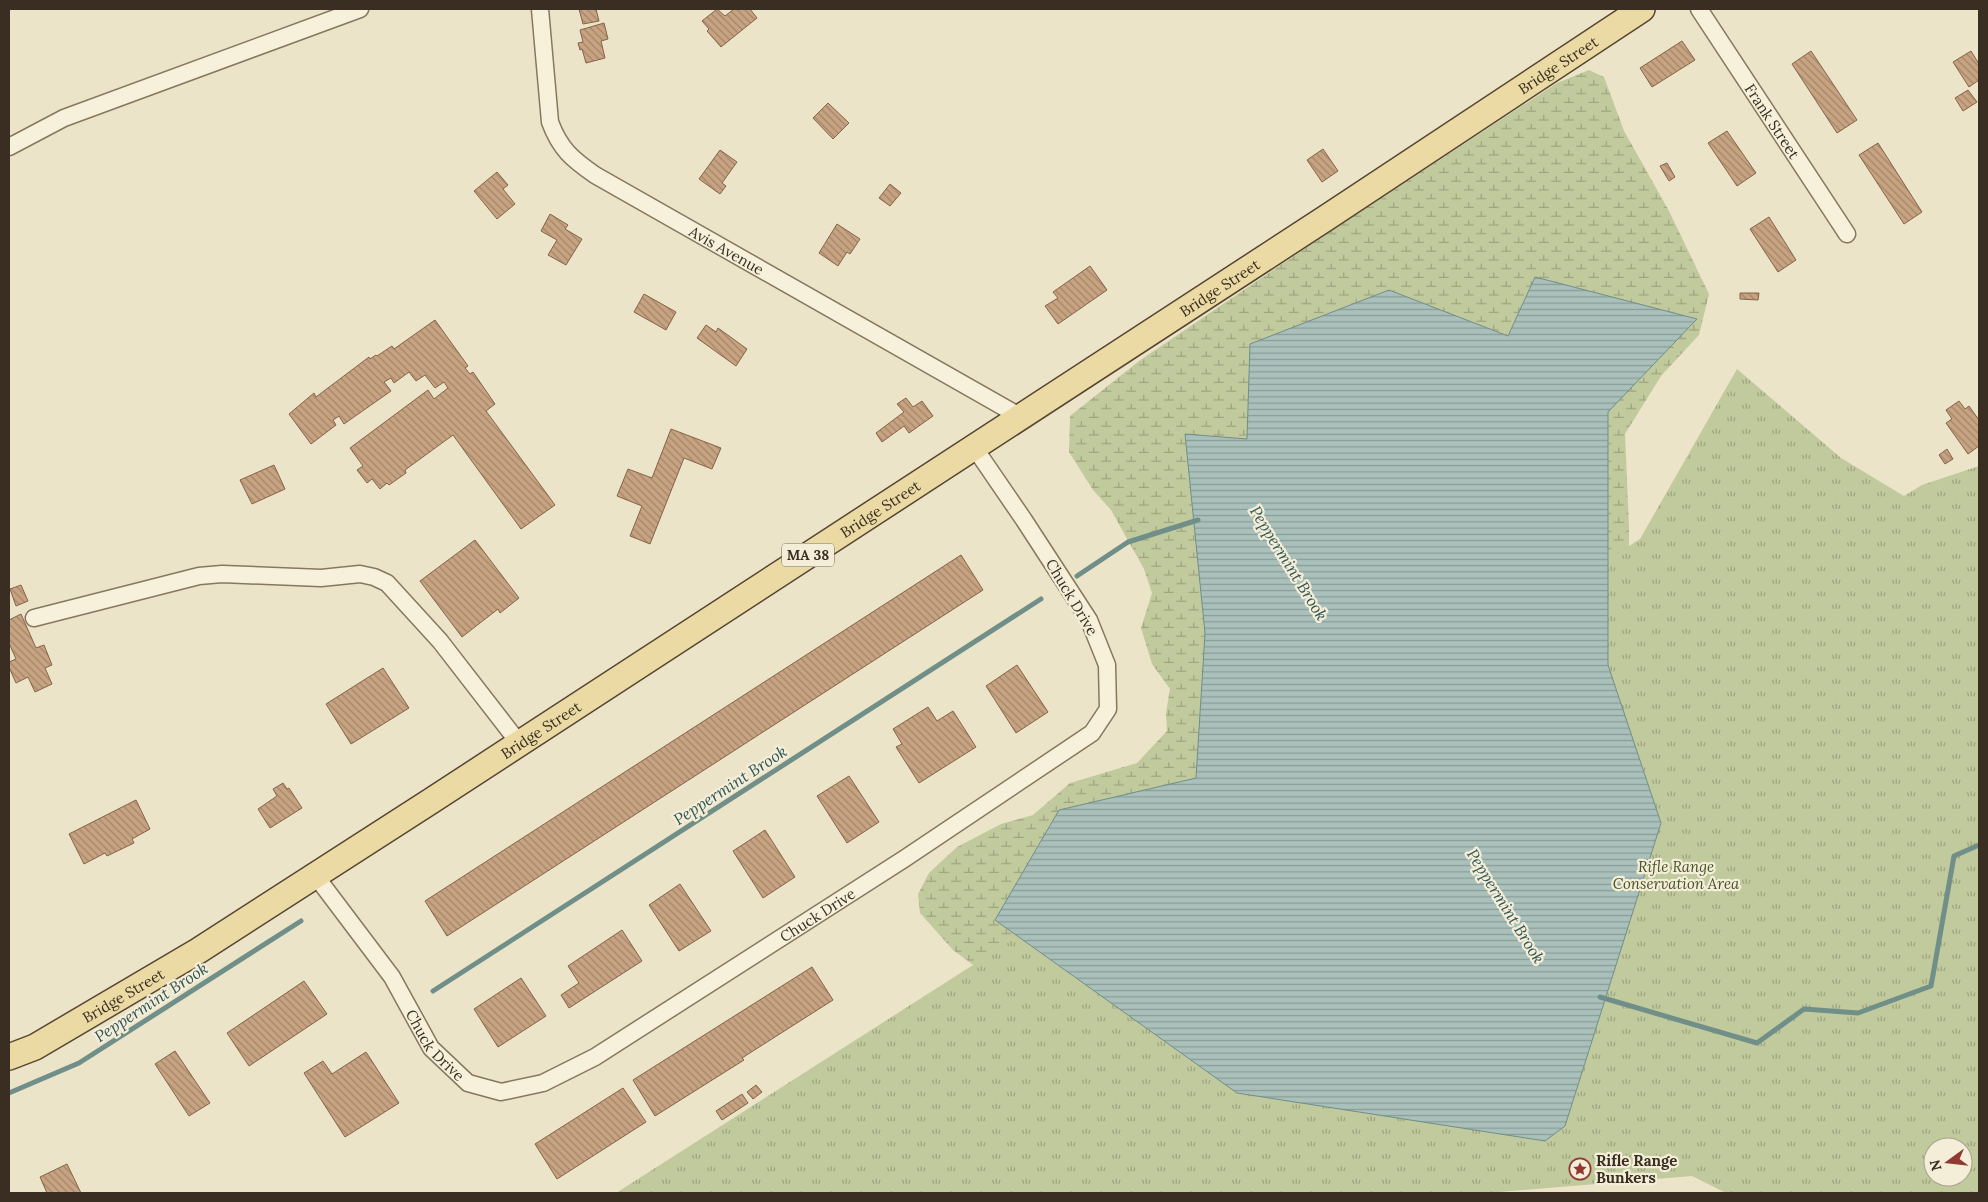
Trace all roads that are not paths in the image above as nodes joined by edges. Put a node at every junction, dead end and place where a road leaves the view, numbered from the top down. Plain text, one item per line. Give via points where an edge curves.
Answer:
1 (360, 9) edge
2 (540, 9) edge
3 (1642, 9) edge
4 (1699, 9) edge
5 (9, 146) edge
6 (1847, 234) dead end
7 (1021, 417) junction
8 (974, 447) junction
9 (34, 618) dead end
10 (519, 743) junction
11 (315, 875) junction
12 (9, 1057) edge

1 - 5 street via 64,118
2 - 7 street, Avis Avenue via 550,122 555,137 576,162
3 - 7 main road, Bridge Street / MA 38
4 - 6 street, Frank Street
7 - 8 main road, Bridge Street / MA 38
8 - 10 main road, Bridge Street / MA 38
8 - 11 street, Chuck Drive via 1089,620 1107,665 1108,709 1092,733 904,859 595,1057 543,1083 501,1092 468,1083 431,1048 392,977
9 - 10 street via 199,576 374,576 393,589 440,641
10 - 11 main road, Bridge Street / MA 38
11 - 12 main road, Bridge Street / MA 38 via 35,1047

